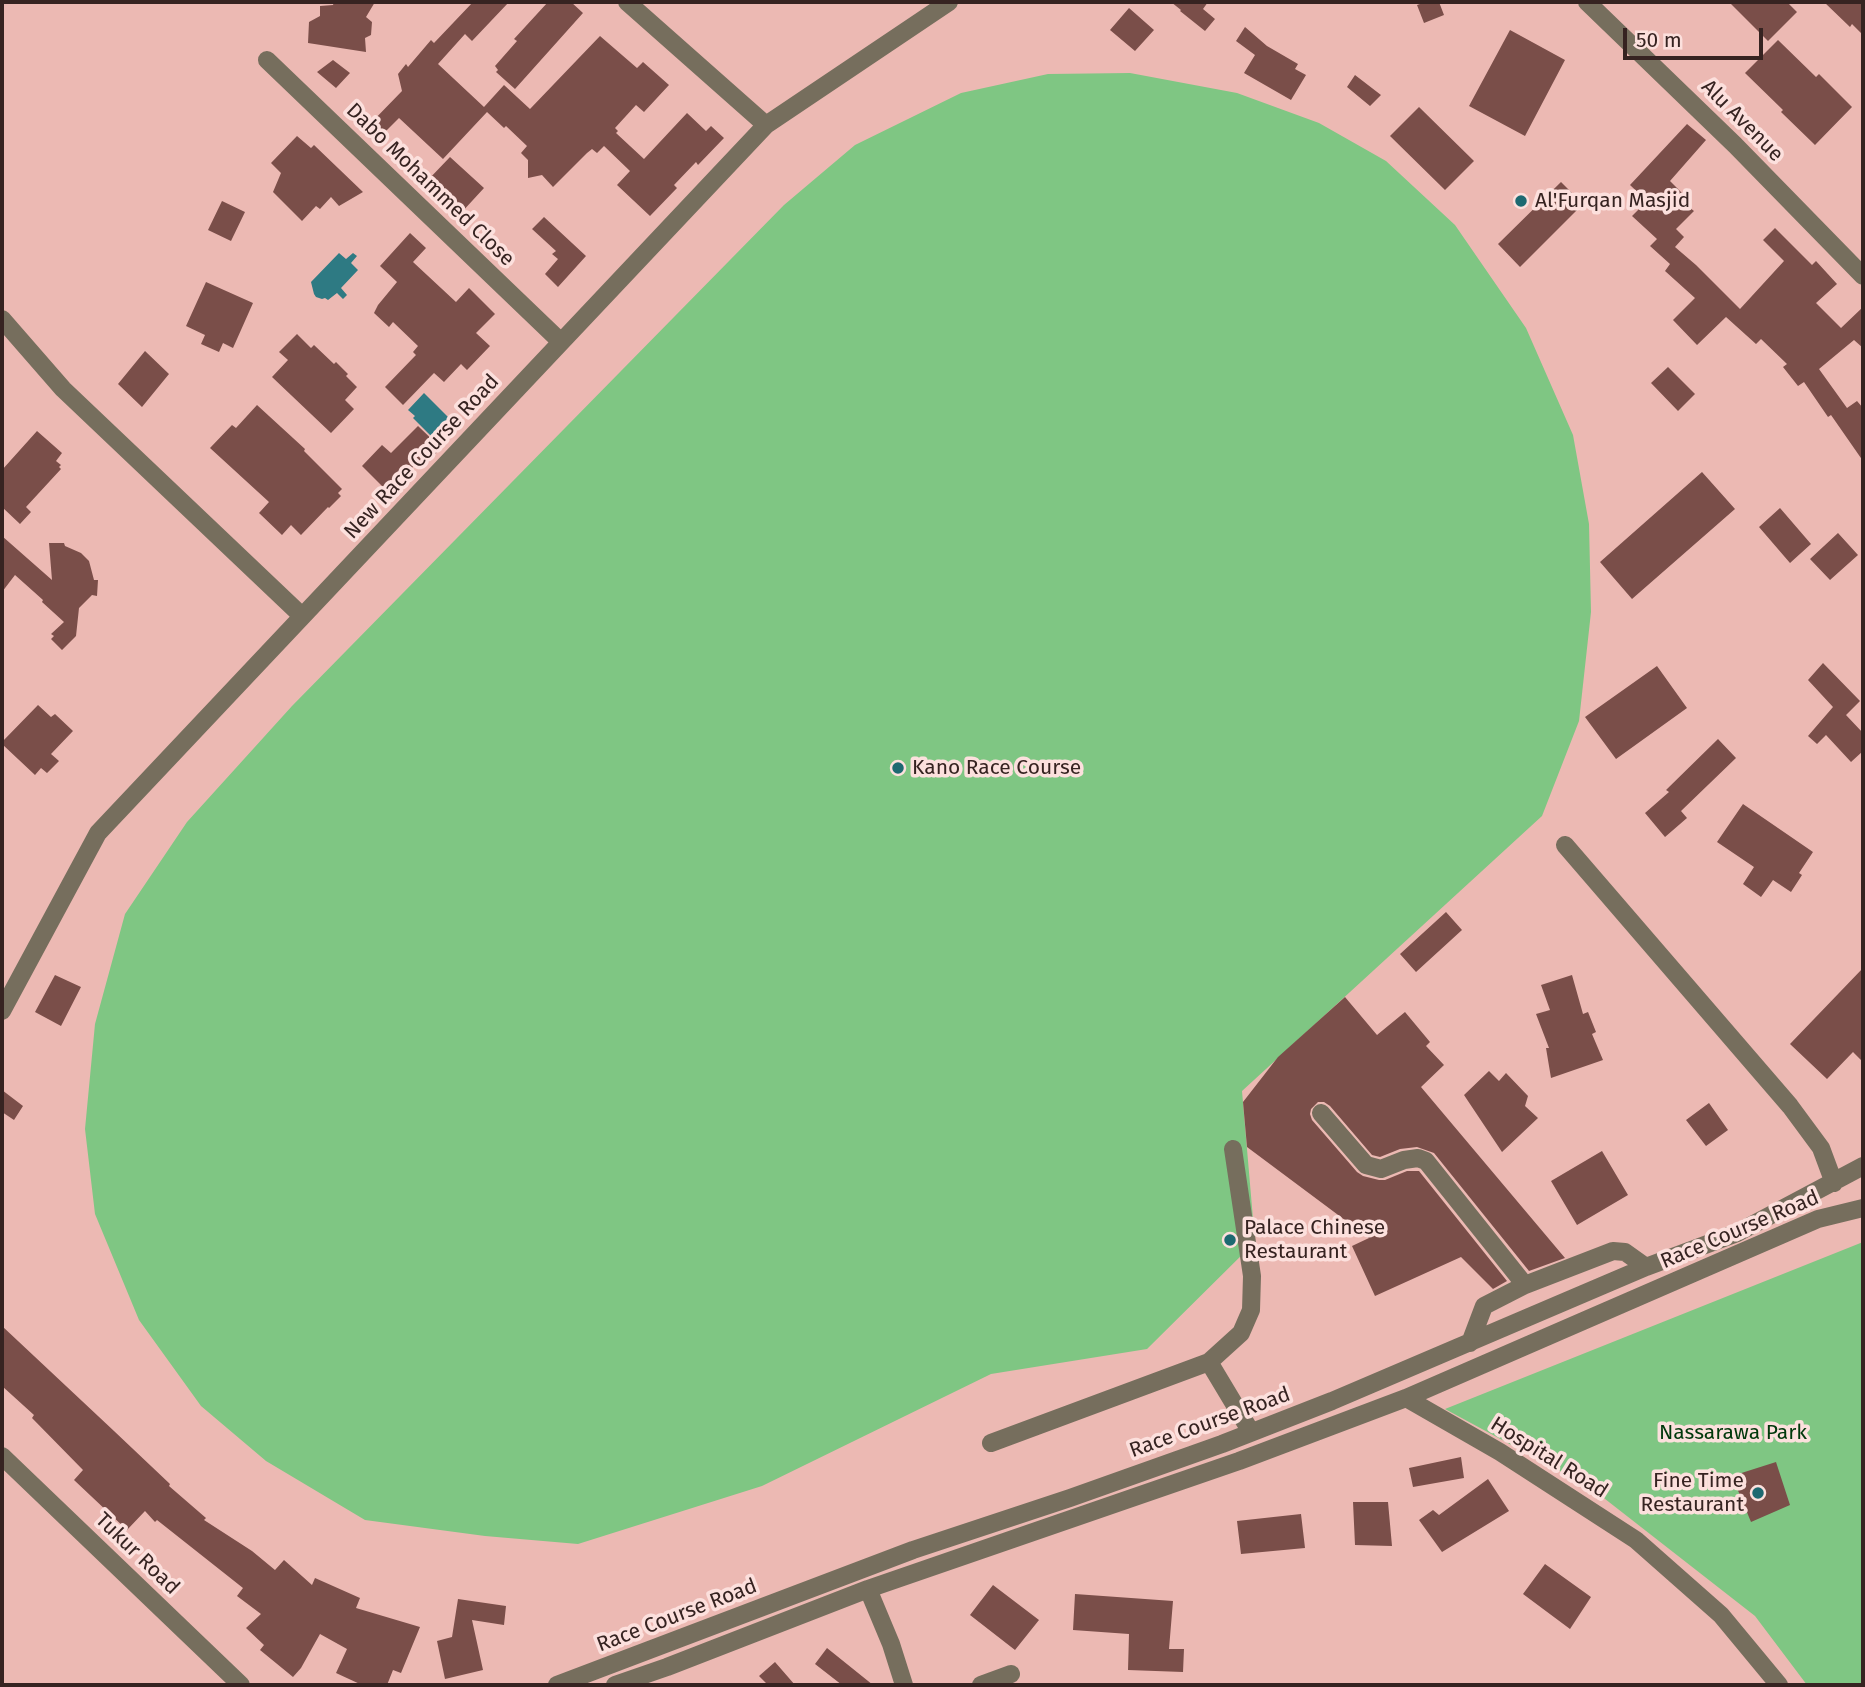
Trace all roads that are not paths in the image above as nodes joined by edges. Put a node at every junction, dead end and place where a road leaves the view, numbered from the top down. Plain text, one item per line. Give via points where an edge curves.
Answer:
1 (627, 2) edge
2 (949, 2) edge
3 (1587, 2) edge
4 (267, 60) dead end
5 (766, 125) junction
6 (1863, 276) edge
7 (5, 330) edge
8 (561, 342) junction
9 (302, 616) junction
10 (1565, 845) dead end
11 (2, 1011) edge
12 (1321, 1114) dead end
13 (1233, 1149) dead end
14 (1863, 1166) edge
15 (1834, 1183) junction
16 (1863, 1208) edge
17 (1646, 1268) junction
18 (1525, 1285) junction
19 (1469, 1343) junction
20 (1209, 1362) junction
21 (1406, 1398) junction
22 (1251, 1432) junction
23 (991, 1443) dead end
24 (2, 1457) edge
25 (868, 1589) junction
26 (1011, 1674) dead end
27 (241, 1685) edge
28 (557, 1685) edge
29 (615, 1685) edge
30 (904, 1685) edge
31 (981, 1685) edge
32 (1779, 1685) edge

1 - 5 street
2 - 5 street, New Race Course Road
3 - 6 street, Alu Avenue
4 - 8 street, Dabo Mohammed Close
5 - 8 street, New Race Course Road
7 - 9 street
8 - 9 street, New Race Course Road
9 - 11 street, New Race Course Road via 98,833
10 - 15 street via 1790,1106 1821,1148
12 - 18 street via 1366,1165 1381,1169 1404,1160 1426,1161
13 - 20 street via 1252,1276 1251,1310 1241,1333
14 - 15 street, Race Course Road
15 - 17 street, Race Course Road via 1737,1233
16 - 21 street, Race Course Road via 1818,1219
17 - 18 street via 1625,1252 1613,1251
17 - 19 street, Race Course Road
18 - 19 street via 1484,1306
19 - 22 street, Race Course Road
20 - 22 street
20 - 23 street
21 - 25 street, Race Course Road
21 - 32 street, Hospital Road via 1636,1540 1721,1615
22 - 28 street, Race Course Road via 913,1550
24 - 27 street, Tukur Road
25 - 29 street, Race Course Road
25 - 30 street
26 - 31 street

